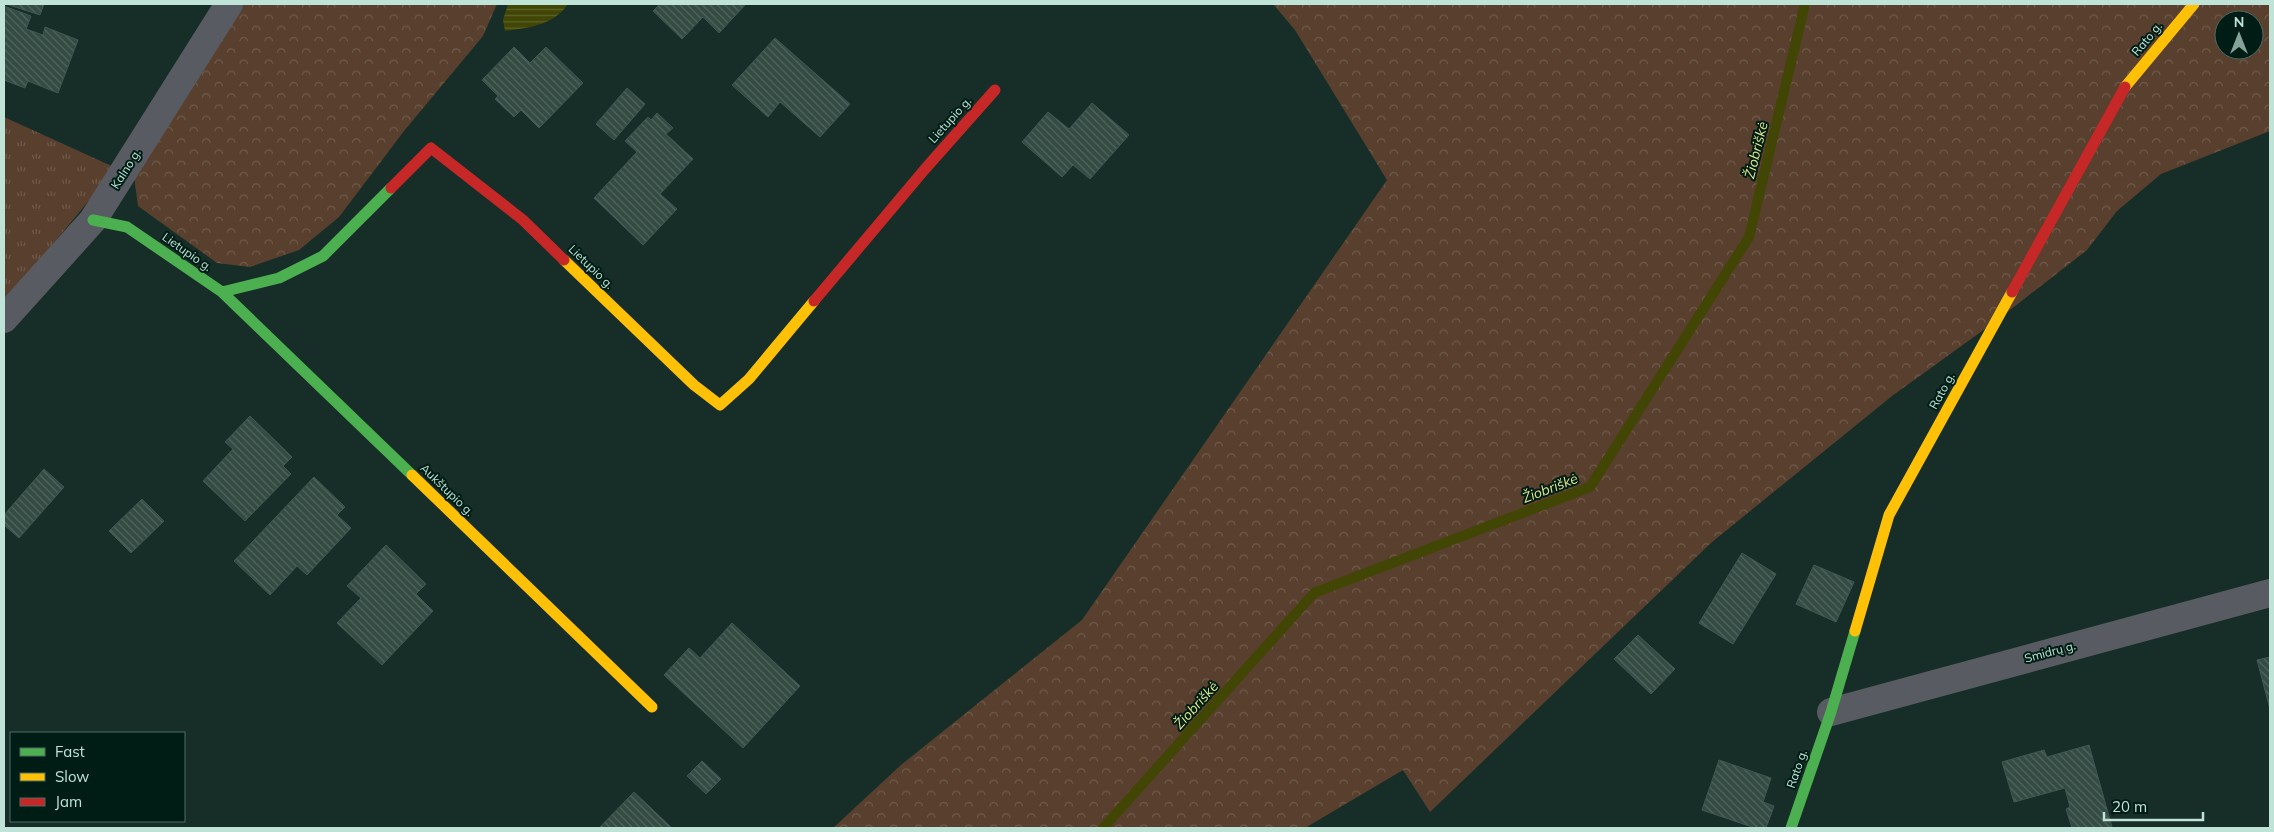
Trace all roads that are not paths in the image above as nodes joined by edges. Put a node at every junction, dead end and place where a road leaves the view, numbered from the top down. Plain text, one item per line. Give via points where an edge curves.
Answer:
1 (229, 4) edge
2 (2194, 4) edge
3 (995, 90) dead end
4 (93, 220) junction
5 (222, 292) junction
6 (4, 319) edge
7 (2270, 593) edge
8 (652, 707) dead end
9 (1831, 712) junction
10 (1791, 828) edge

1 - 4 street, Kalno g.
2 - 9 street, Rato g. via 2125,87 1889,515
3 - 5 street, Lietupio g. via 749,379 720,405 694,385 523,220 432,148 323,256 279,278
4 - 5 street, Lietupio g. via 127,227
4 - 6 street, Kalno g.
5 - 8 street, Aukštupio g.
7 - 9 street, Smidrų g.
9 - 10 street, Rato g.

